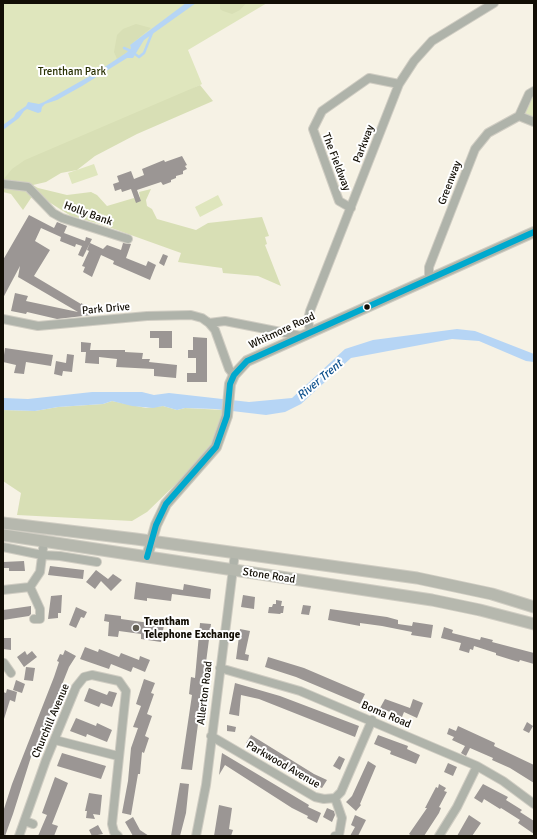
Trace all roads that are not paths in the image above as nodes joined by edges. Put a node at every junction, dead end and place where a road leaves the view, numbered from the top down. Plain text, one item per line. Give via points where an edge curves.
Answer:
1 (494, 3) edge
2 (400, 84) junction
3 (534, 90) edge
4 (519, 116) junction
5 (534, 122) edge
6 (3, 184) edge
7 (351, 208) junction
8 (534, 232) edge
9 (128, 239) dead end
10 (429, 278) junction
11 (3, 319) edge
12 (209, 323) junction
13 (306, 333) junction
14 (234, 375) junction
15 (3, 523) edge
16 (3, 535) edge
17 (44, 541) junction
18 (152, 541) junction
19 (3, 547) edge
20 (235, 552) junction
21 (42, 555) junction
22 (147, 557) junction
23 (98, 562) dead end
24 (233, 570) junction
25 (30, 587) junction
26 (3, 590) edge
27 (534, 607) edge
28 (34, 619) dead end
29 (534, 624) edge
30 (220, 668) junction
31 (372, 720) junction
32 (211, 736) junction
33 (55, 740) junction
34 (118, 756) junction
35 (477, 766) junction
36 (335, 798) junction
37 (534, 804) edge
38 (25, 820) junction
39 (34, 824) dead end
40 (19, 836) edge
41 (118, 836) edge
42 (196, 836) edge
43 (335, 836) edge
44 (339, 836) edge
45 (439, 836) edge

1 - 2 street, Parkway via 432,41 414,61
2 - 7 street, Parkway
2 - 7 street, The Fieldway via 369,78 322,111 313,129 339,201
3 - 4 street via 529,94
4 - 5 street
4 - 10 street, Greenway via 488,133 475,149 429,267
6 - 9 street, Holly Bank via 28,187 53,213 62,218
7 - 13 street, Parkway via 310,311
8 - 10 main road, Whitmore Road
10 - 13 main road, Whitmore Road
11 - 12 street, Park Drive via 38,326 147,316 191,315
12 - 13 street, Park Drive via 225,321
12 - 14 street via 215,330 229,369
13 - 14 main road, Whitmore Road via 247,360
14 - 18 main road, Whitmore Road via 227,416 216,447 166,504
15 - 18 highway, Stone Road
16 - 17 highway, Stone Road
17 - 21 street
17 - 22 highway, Stone Road
18 - 20 highway, Stone Road
18 - 22 main road, Whitmore Road
19 - 21 street
20 - 24 street, Allerton Road
20 - 27 highway, Stone Road via 417,578 492,594
21 - 23 street
21 - 25 street via 40,572
22 - 24 highway, Stone Road
24 - 29 highway, Stone Road via 432,600
24 - 30 street, Allerton Road
25 - 26 street
25 - 28 street via 40,609 40,619
30 - 31 street, Boma Road via 300,691
30 - 32 street, Allerton Road
31 - 35 street, Boma Road
31 - 36 street via 341,792
32 - 36 street, Parkwood Avenue via 315,797
32 - 42 street, Allerton Road via 202,813
33 - 34 street
33 - 34 street, Churchill Avenue via 79,682 84,677 92,676 115,679 123,685 126,692
33 - 38 street, Churchill Avenue
34 - 41 street, Churchill Avenue via 112,824
35 - 37 street, Boma Road
35 - 45 street
36 - 44 street via 342,818
38 - 39 street
38 - 40 street, Churchill Avenue
43 - 44 street

